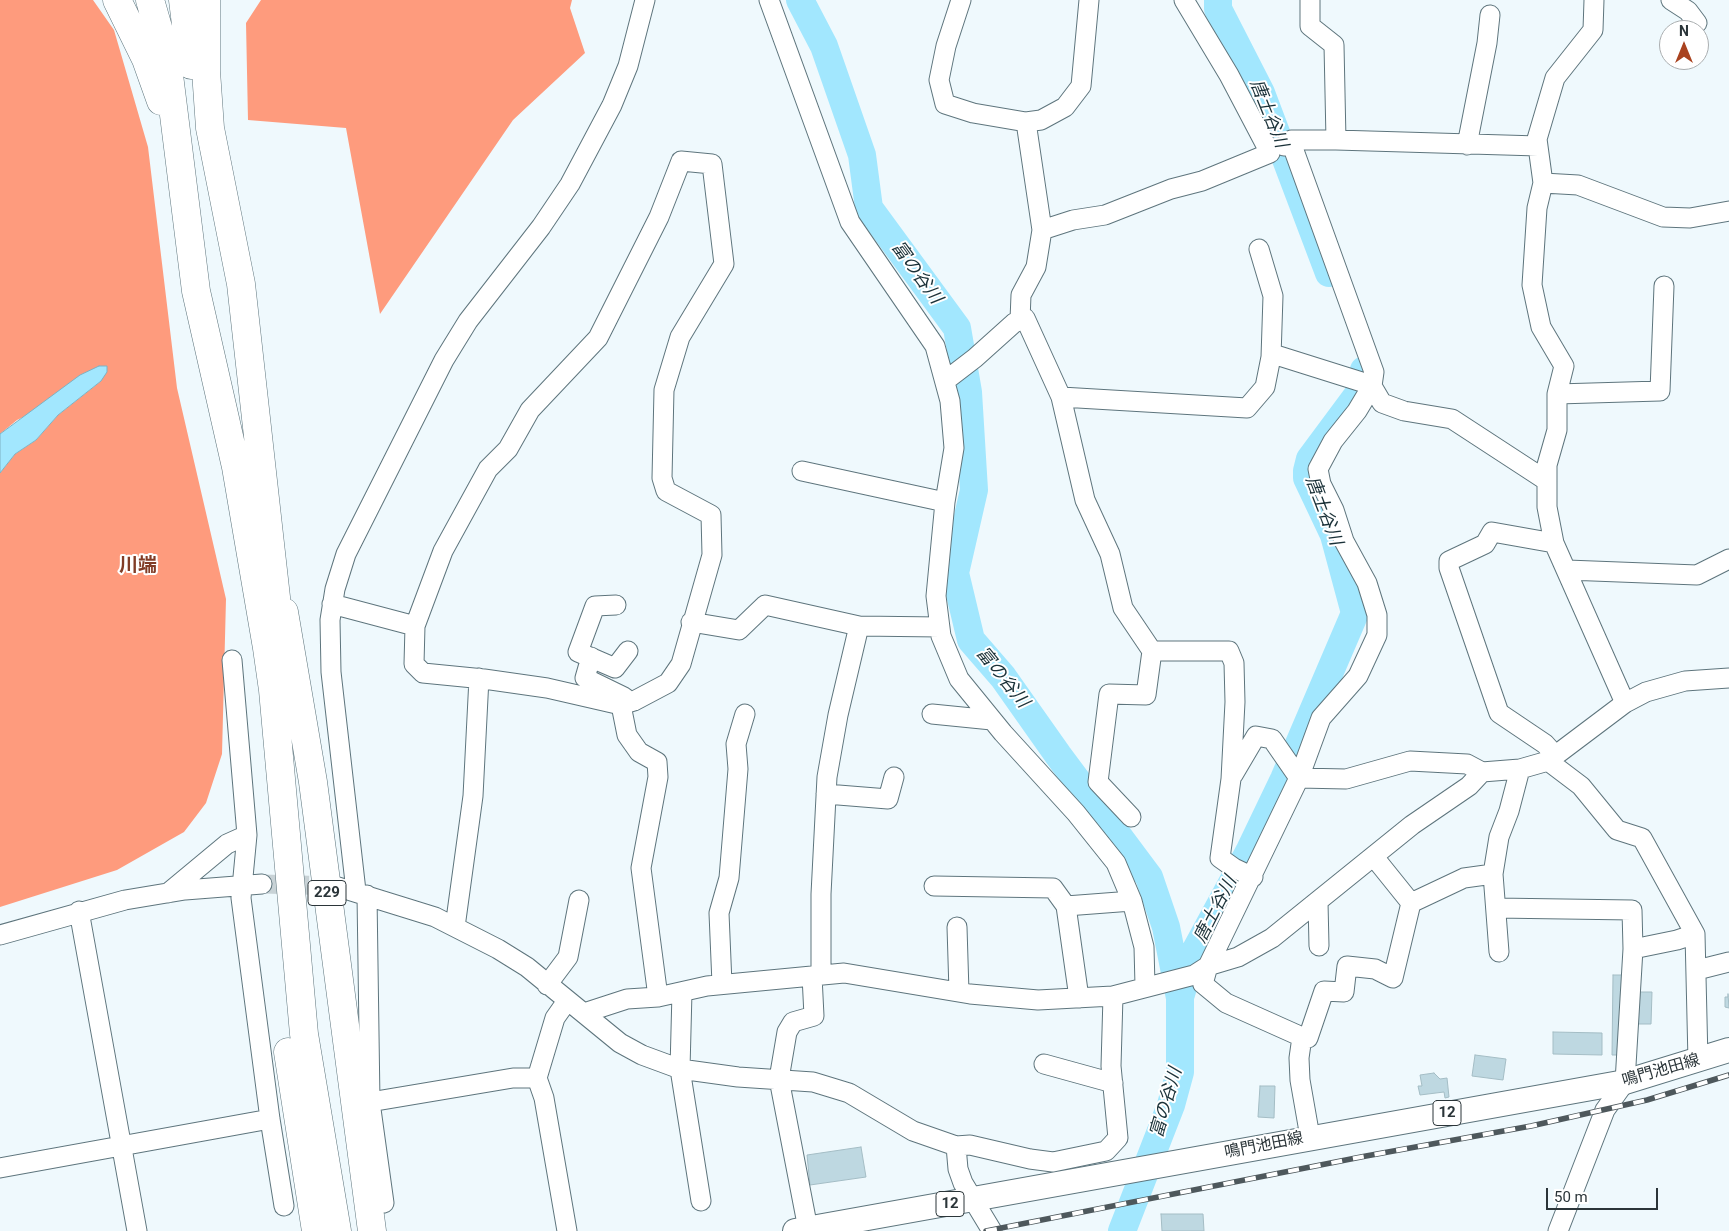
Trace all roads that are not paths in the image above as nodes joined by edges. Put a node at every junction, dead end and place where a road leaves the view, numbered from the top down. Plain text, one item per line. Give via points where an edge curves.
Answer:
1 (116, 0) edge
2 (150, 0) edge
3 (182, 0) edge
4 (206, 0) edge
5 (645, 0) edge
6 (769, 0) edge
7 (961, 0) edge
8 (1089, 0) edge
9 (1184, 0) edge
10 (1310, 0) edge
11 (1594, 0) edge
12 (1671, 0) edge
13 (1490, 15) dead end
14 (1696, 20) edge
15 (1026, 122) junction
16 (210, 128) junction
17 (1336, 140) junction
18 (176, 143) junction
19 (1466, 145) junction
20 (1280, 146) junction
21 (1538, 146) junction
22 (1543, 183) junction
23 (1729, 212) edge
24 (1042, 230) junction
25 (1259, 249) dead end
26 (1664, 286) dead end
27 (1020, 320) junction
28 (1271, 357) junction
29 (945, 380) junction
30 (1364, 382) junction
31 (1557, 394) junction
32 (1060, 397) junction
33 (802, 471) dead end
34 (1547, 481) junction
35 (945, 502) junction
36 (1554, 542) junction
37 (273, 557) junction
38 (1729, 559) edge
39 (1567, 570) junction
40 (253, 575) junction
41 (332, 604) junction
42 (616, 605) dead end
43 (691, 622) junction
44 (415, 626) junction
45 (859, 626) junction
46 (940, 626) junction
47 (628, 651) dead end
48 (1152, 651) junction
49 (590, 657) junction
50 (232, 660) dead end
51 (479, 678) junction
52 (1729, 678) edge
53 (1624, 703) junction
54 (621, 705) junction
55 (745, 714) dead end
56 (932, 714) dead end
57 (992, 720) junction
58 (1551, 758) junction
59 (1293, 769) junction
60 (1520, 769) junction
61 (1482, 772) junction
62 (894, 777) dead end
63 (1231, 779) junction
64 (826, 794) junction
65 (1131, 816) dead end
66 (247, 835) junction
67 (1374, 857) junction
68 (1245, 874) junction
69 (1493, 874) junction
70 (242, 884) junction
71 (262, 884) tunnel mouth
72 (335, 886) tunnel mouth
73 (934, 886) dead end
74 (168, 893) junction
75 (362, 893) junction
76 (580, 900) dead end
77 (1132, 901) junction
78 (1318, 902) junction
79 (1411, 903) junction
80 (1066, 906) junction
81 (1496, 908) junction
82 (79, 911) junction
83 (455, 927) junction
84 (957, 927) dead end
85 (1695, 934) junction
86 (0, 935) edge
87 (1318, 946) dead end
88 (1633, 949) junction
89 (1499, 952) dead end
90 (1729, 962) edge
91 (1201, 970) junction
92 (1697, 970) junction
93 (817, 975) junction
94 (722, 984) junction
95 (547, 985) junction
96 (1148, 986) junction
97 (682, 992) junction
98 (959, 992) junction
99 (1113, 996) junction
100 (658, 997) junction
101 (1079, 998) junction
102 (567, 1001) junction
103 (584, 1013) junction
104 (310, 1032) junction
105 (1302, 1037) junction
106 (1729, 1050) edge
107 (1698, 1061) junction
108 (1044, 1064) dead end
109 (680, 1069) junction
110 (536, 1078) junction
111 (779, 1078) junction
112 (1625, 1082) junction
113 (1113, 1083) junction
114 (370, 1102) junction
115 (270, 1119) junction
116 (1310, 1137) junction
117 (122, 1146) junction
118 (956, 1146) junction
119 (0, 1168) edge
120 (973, 1200) junction
121 (701, 1201) dead end
122 (384, 1203) dead end
123 (284, 1206) dead end
124 (802, 1230) edge
125 (137, 1231) edge
126 (316, 1231) edge
127 (337, 1231) edge
128 (352, 1231) edge
129 (372, 1231) edge
130 (567, 1231) edge
131 (992, 1231) edge
132 (1558, 1231) edge

1 - 18 highway via 146,59
2 - 18 highway via 167,59
3 - 16 highway via 192,74
4 - 16 highway
5 - 41 street via 628,66 612,105 570,184 468,321 444,360 346,554
6 - 29 street via 850,222 935,346
7 - 15 street via 939,80 945,104 973,113
8 - 15 street via 1080,86 1065,107 1040,120
9 - 20 street
10 - 17 street via 1310,26 1334,45
11 - 21 street via 1593,30 1555,78 1537,139
12 - 14 street via 1688,10
13 - 19 street
15 - 24 street
16 - 37 highway via 241,284
17 - 19 street
17 - 20 street via 1292,140
18 - 40 highway via 196,291 230,439
19 - 21 street
20 - 24 street via 1270,154 1202,181 1171,189 1105,215 1073,220
20 - 30 street via 1370,359 1374,372
21 - 22 street
22 - 23 street via 1578,185 1663,217 1690,218
22 - 31 street via 1537,208 1532,285 1541,327 1564,366
24 - 27 street via 1036,267 1021,295
25 - 28 street via 1273,296
26 - 31 street via 1660,391
27 - 29 street
27 - 32 street via 1025,318
28 - 30 street via 1276,354
28 - 32 street via 1265,387 1247,408
29 - 35 street via 954,448
30 - 34 street via 1382,403 1404,411 1452,419
30 - 59 street via 1357,411 1333,440 1318,469 1344,541 1367,583 1377,615 1377,634 1358,676 1321,718
31 - 34 street via 1557,430 1547,465
32 - 48 street via 1085,500 1110,554 1123,608
33 - 35 street
34 - 36 street via 1547,507
35 - 46 street via 936,596
36 - 39 street
36 - 58 street via 1492,532 1485,544 1449,561 1499,713 1545,744
37 - 104 highway via 306,933
37 - 129 highway, 229 via 313,782
38 - 39 street via 1698,575
39 - 53 street
40 - 104 highway via 273,690
40 - 126 highway via 286,1040
41 - 44 street
41 - 75 street via 331,672
42 - 49 street via 595,606 578,652
43 - 44 street via 712,555 711,516 666,491 662,478 664,390 680,337 724,264 712,164 681,161 659,217 598,338 530,410 508,449 488,469 443,551
43 - 45 street via 739,630 765,605
43 - 54 street via 681,664 668,683 634,702
44 - 51 street via 414,664 423,673
45 - 46 street
45 - 64 street via 838,714
46 - 57 street via 959,679
47 - 49 street via 615,668
48 - 63 street via 1229,651 1234,663 1235,702
48 - 65 street via 1146,695 1109,694 1098,782
49 - 54 street via 585,678 624,698
50 - 66 street
51 - 54 street via 547,688
51 - 83 street via 473,796
52 - 53 street via 1685,681 1646,692
53 - 58 street
54 - 100 street via 627,735 639,752 657,762 658,777 640,868
55 - 94 street via 736,744 738,769 729,878 719,913
56 - 57 street
57 - 77 street via 1076,812 1116,864
58 - 60 street
58 - 85 street via 1581,786 1617,830 1642,838
59 - 61 street via 1346,779 1410,761 1467,764
59 - 63 street via 1272,739 1256,736
59 - 68 street
60 - 61 street
60 - 69 street via 1499,837
61 - 67 street via 1469,786 1412,825
62 - 64 street via 888,799
63 - 68 street via 1220,858
64 - 93 street
66 - 70 street
66 - 74 street via 227,844
67 - 78 street
67 - 79 street
68 - 91 street
69 - 79 street via 1464,878
69 - 81 street
70 - 71 street
70 - 74 street
70 - 115 street via 241,898
72 - 75 street
73 - 80 street via 1053,888
74 - 82 street
75 - 83 street via 435,917
75 - 114 street
76 - 95 street via 568,957
77 - 80 street
77 - 96 street via 1144,947
78 - 87 street
78 - 91 street via 1272,938 1238,957
79 - 105 street via 1393,978 1376,969 1347,966 1344,992 1324,991 1308,1038
80 - 101 street
81 - 88 street via 1632,910
81 - 89 street
82 - 86 street
82 - 117 street
83 - 95 street via 519,963
84 - 98 street
85 - 88 street
85 - 92 street
88 - 112 street
90 - 92 street
91 - 96 street
91 - 105 street via 1203,984 1226,1003
92 - 107 street
93 - 94 street
93 - 98 street via 844,974
93 - 111 street via 814,1016 793,1022 787,1032
94 - 97 street
95 - 102 street
96 - 99 street
97 - 100 street
97 - 109 street
98 - 101 street via 1015,999
99 - 101 street
99 - 113 street
100 - 103 street via 627,999
102 - 103 street
102 - 110 street via 555,1018
103 - 109 street via 620,1043 642,1056
104 - 127 highway
104 - 128 highway
105 - 116 street via 1300,1080
106 - 107 main road, 鳴門池田線 / 12
107 - 112 main road, 鳴門池田線 / 12
108 - 113 street
109 - 111 street via 738,1077
109 - 121 street
110 - 114 street via 513,1078
110 - 130 street via 544,1098
111 - 118 street via 813,1082 849,1093 912,1131
111 - 124 street
112 - 116 main road, 鳴門池田線 / 12
112 - 132 street via 1605,1110
113 - 118 street via 1118,1138 1106,1152 1053,1162 970,1145
114 - 122 street
115 - 117 street
115 - 123 street
116 - 120 main road, 鳴門池田線 / 12
117 - 119 street
117 - 125 street
118 - 120 street via 958,1169
120 - 124 main road, 鳴門池田線 / 12
120 - 131 street

